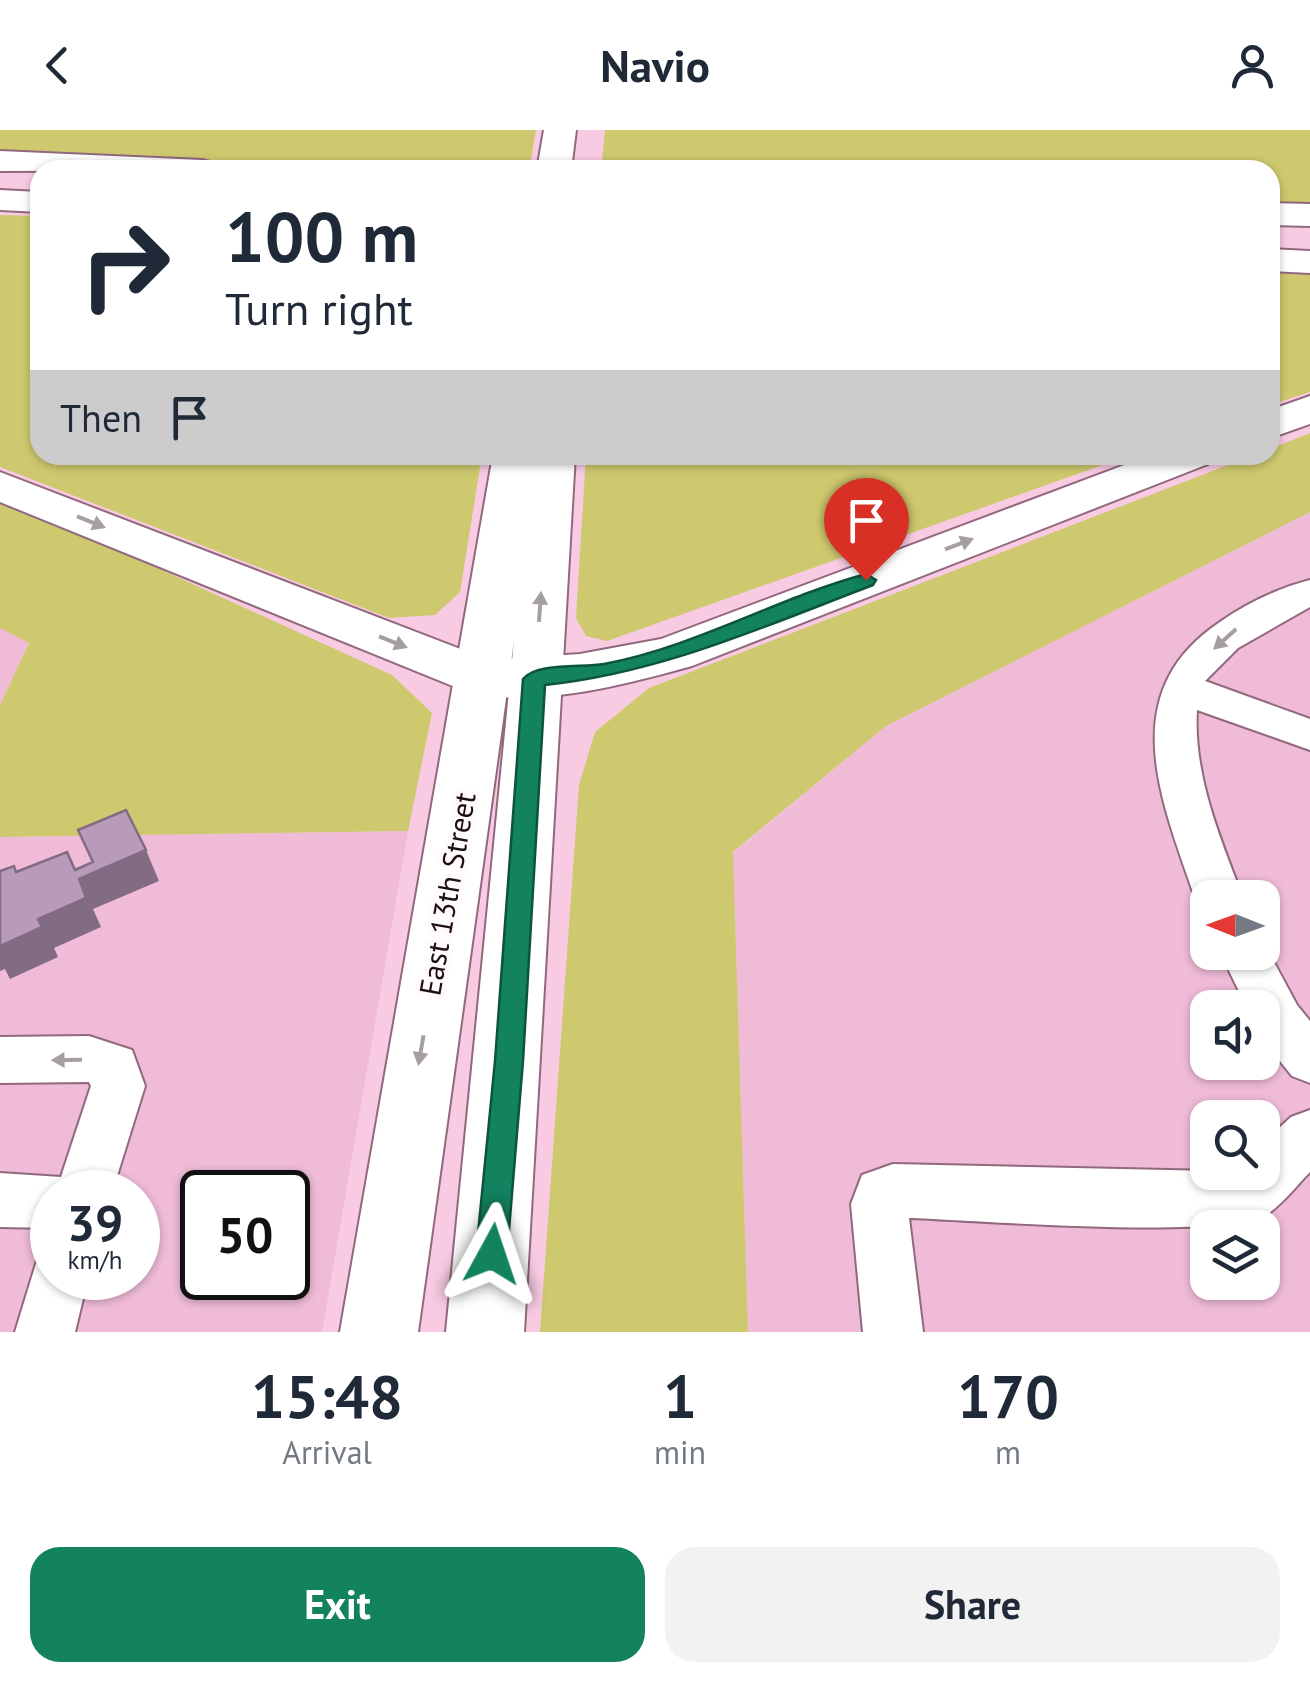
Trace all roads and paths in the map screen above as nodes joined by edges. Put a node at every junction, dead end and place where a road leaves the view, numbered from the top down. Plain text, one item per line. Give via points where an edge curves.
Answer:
1 (560, 130) edge
2 (589, 130) edge
3 (556, 160) edge
4 (585, 160) edge
5 (0, 161) edge
6 (30, 162) edge
7 (0, 200) edge
8 (30, 202) edge
9 (1280, 214) edge
10 (1310, 215) edge
11 (1280, 260) edge
12 (1310, 262) edge
13 (1310, 410) edge
14 (1280, 421) edge
15 (515, 465) edge
16 (551, 465) edge
17 (1166, 465) edge
18 (0, 486) edge
19 (1310, 592) edge
20 (509, 678) junction
21 (1183, 689) junction
22 (1310, 735) edge
23 (1212, 880) edge
24 (1253, 970) edge
25 (0, 1060) edge
26 (1310, 1060) edge
27 (1310, 1135) edge
28 (91, 1170) edge
29 (0, 1200) edge
30 (30, 1201) edge
31 (53, 1300) edge
32 (45, 1332) edge
33 (379, 1332) edge
34 (485, 1332) edge
35 (893, 1332) edge

1 - 3 main road
2 - 4 main road
5 - 6 main road
7 - 8 main road
9 - 10 main road
11 - 12 main road
13 - 14 main road
15 - 20 main road, East 13th Street
20 -> 16 main road, East 13th Street
20 -> 17 main road via 604,672 674,653
18 -> 20 main road
19 -> 21 lane via 1230,632
20 -> 33 main road, East 13th Street via 416,1080
20 - 34 main road, East 13th Street via 509,1061
21 - 22 lane
21 - 23 lane via 1176,747
24 - 26 lane via 1279,1021
28 -> 25 lane via 118,1086 113,1066 89,1059
27 - 35 lane via 1248,1194 1182,1200 882,1194
29 - 30 lane
31 - 32 lane

